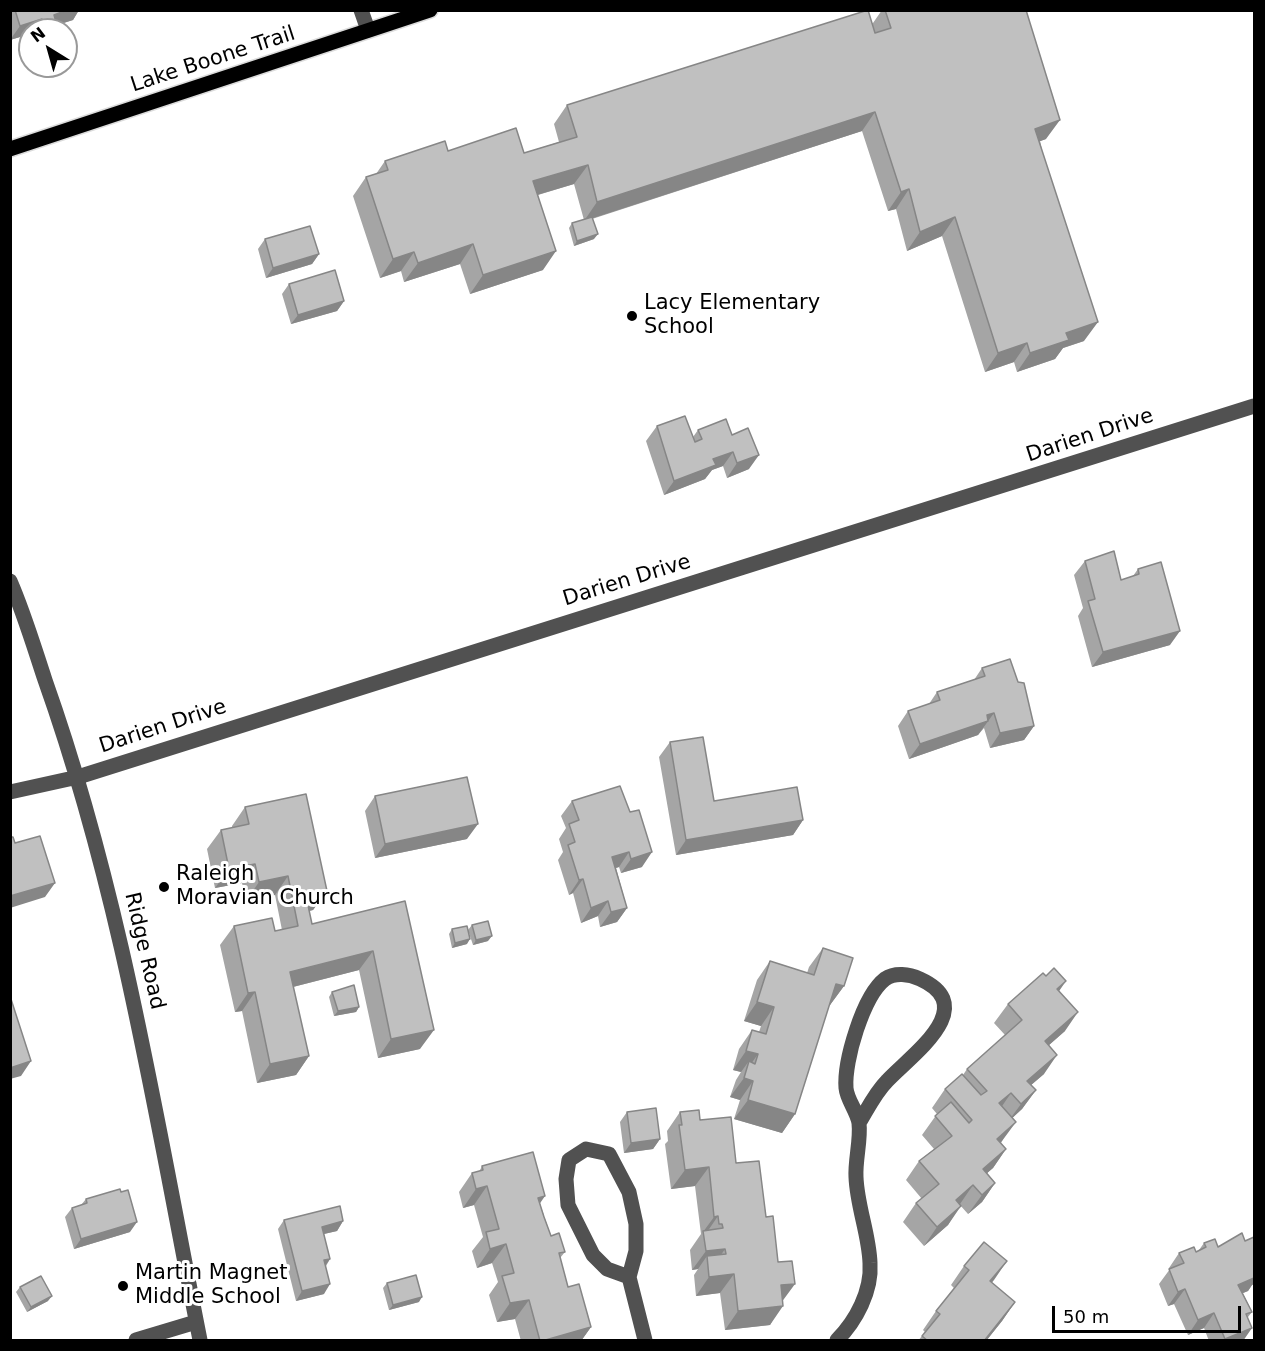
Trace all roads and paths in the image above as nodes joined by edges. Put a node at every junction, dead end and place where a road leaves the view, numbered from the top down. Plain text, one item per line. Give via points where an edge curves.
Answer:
1 (361, 10) edge
2 (430, 10) edge
3 (368, 30) junction
4 (10, 149) edge
5 (1254, 406) edge
6 (10, 581) edge
7 (78, 777) junction
8 (10, 792) edge
9 (859, 1123) junction
10 (629, 1277) junction
11 (196, 1322) junction
12 (136, 1341) edge
13 (200, 1341) edge
14 (645, 1341) edge
15 (837, 1341) edge

1 - 3 street
2 - 3 main road, Lake Boone Trail
3 - 4 main road, Lake Boone Trail
5 - 7 street, Darien Drive
6 - 7 street, Ridge Road
7 - 8 street, Darien Drive
7 - 11 street, Ridge Road via 133,993
9 - 9 street via 846,1089 849,1054 858,1026 886,978 896,974 920,979 937,990 945,1004 943,1022 921,1050 885,1083
9 - 15 street via 856,1177 870,1263 867,1288 857,1315
10 - 10 street via 636,1251 636,1224 629,1192 609,1155 586,1149 569,1160 568,1205 593,1255 607,1269
10 - 14 street
11 - 12 street
11 - 13 street, Ridge Road

